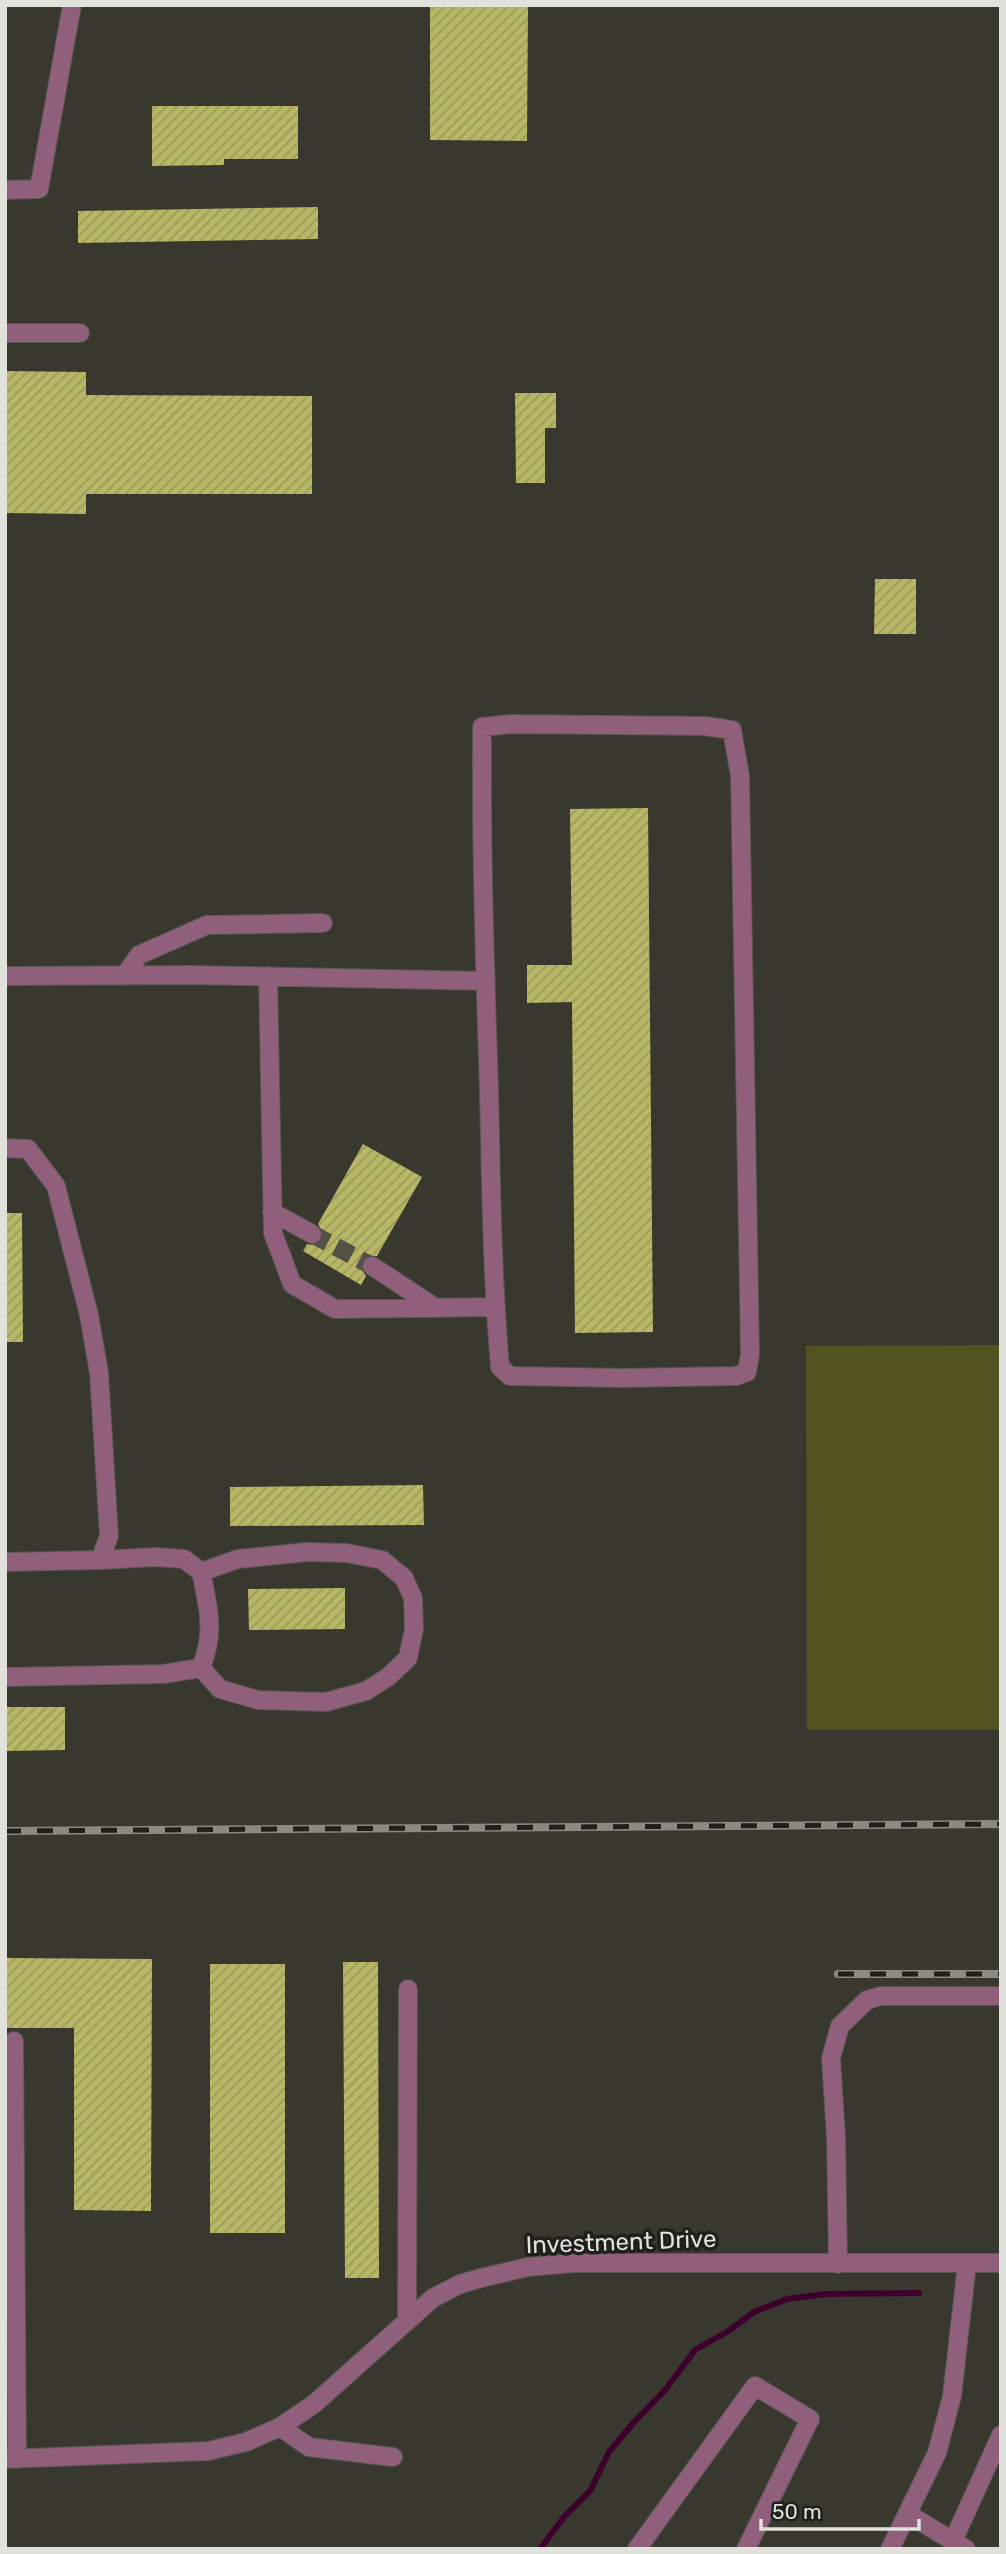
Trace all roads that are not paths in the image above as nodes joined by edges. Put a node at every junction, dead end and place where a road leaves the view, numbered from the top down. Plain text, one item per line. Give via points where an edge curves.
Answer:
1 (72, 5) edge
2 (5, 190) edge
3 (5, 333) edge
4 (80, 333) dead end
5 (323, 923) dead end
6 (5, 975) edge
7 (125, 975) junction
8 (268, 976) junction
9 (485, 981) junction
10 (5, 1148) edge
11 (272, 1212) junction
12 (312, 1234) tunnel mouth
13 (372, 1266) tunnel mouth
14 (495, 1307) junction
15 (436, 1308) junction
16 (100, 1560) junction
17 (5, 1562) edge
18 (201, 1572) junction
19 (201, 1668) junction
20 (5, 1677) edge
21 (408, 1989) dead end
22 (1001, 1996) edge
23 (14, 2041) dead end
24 (838, 2263) junction
25 (1001, 2263) edge
26 (968, 2264) junction
27 (407, 2319) junction
28 (280, 2427) junction
29 (1001, 2435) edge
30 (393, 2457) dead end
31 (11, 2459) edge
32 (908, 2514) junction
33 (959, 2545) edge
34 (637, 2549) edge
35 (746, 2549) edge
36 (890, 2549) edge

1 - 2 street via 39,189
3 - 4 street
5 - 7 street via 207,925 139,955
6 - 7 street
7 - 8 street
8 - 9 street
8 - 11 street
9 - 14 street
9 - 14 street via 482,727 653,725 732,730 740,776 747,1372 621,1378 510,1376 500,1367
10 - 16 street via 28,1149 56,1186 89,1314 99,1373 108,1494 109,1536
11 - 12 street
11 - 15 street via 272,1233 292,1284 335,1309
13 - 15 street
14 - 15 street
16 - 17 street
16 - 18 street via 184,1559
18 - 19 street via 211,1622
18 - 19 street via 239,1559 307,1552 382,1560 404,1578 413,1598 414,1629 408,1658 388,1677 366,1691 326,1702 258,1700 220,1689
19 - 20 street via 163,1674
21 - 27 street
22 - 24 street via 881,1996 867,2000 840,2026 831,2058
23 - 31 street
24 - 26 street, Investment Drive
24 - 27 street, Investment Drive via 528,2267 460,2284
25 - 26 street, Investment Drive
26 - 32 street via 952,2396 937,2453
27 - 28 street, Investment Drive via 314,2404
28 - 30 street via 309,2447
28 - 31 street, Investment Drive via 208,2451
29 - 33 street
32 - 33 street
32 - 36 street
34 - 35 street via 755,2386 810,2419

